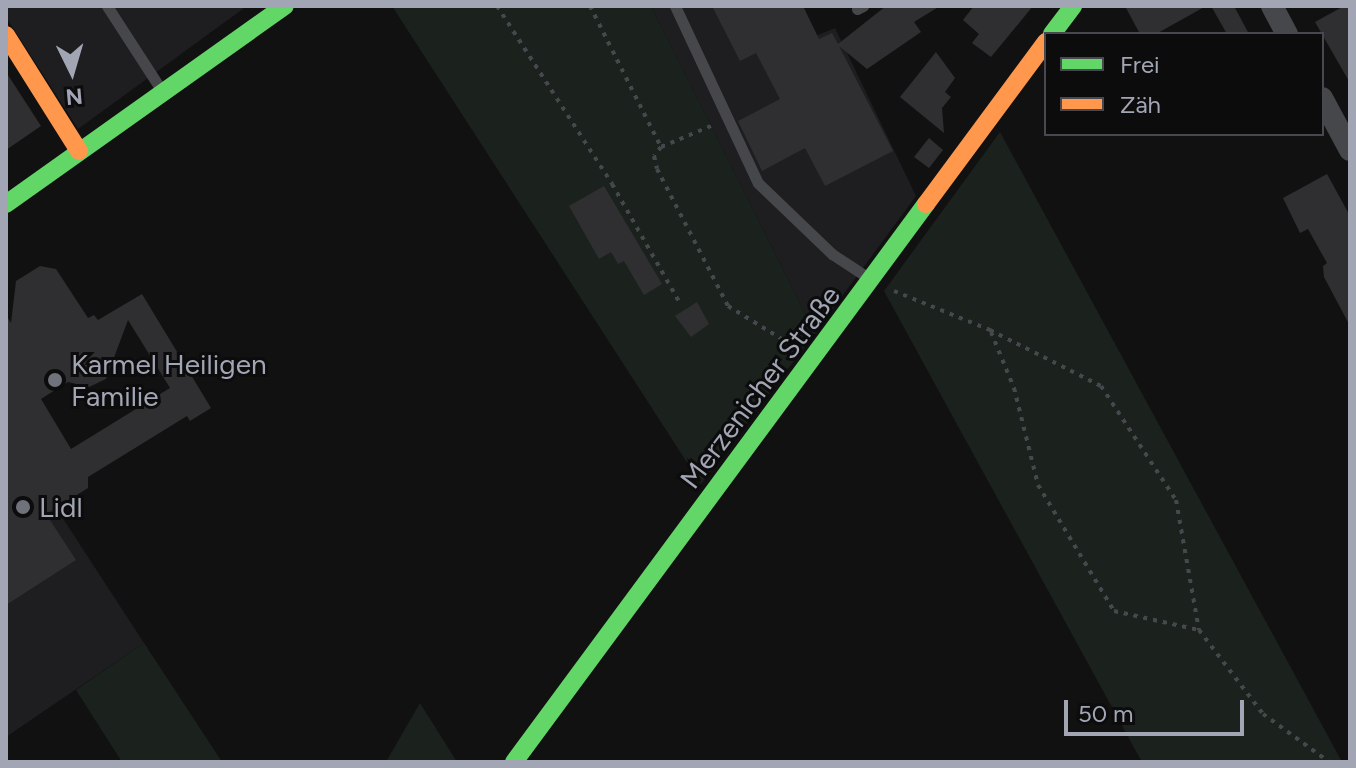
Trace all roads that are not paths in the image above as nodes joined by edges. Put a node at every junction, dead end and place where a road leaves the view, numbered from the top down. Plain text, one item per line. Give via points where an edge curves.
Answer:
1 (107, 6) edge
2 (675, 6) edge
3 (1073, 6) edge
4 (1272, 6) edge
5 (278, 8) edge
6 (1054, 32) edge
7 (1286, 32) edge
8 (6, 35) edge
9 (1044, 45) edge
10 (163, 92) junction
11 (1324, 101) edge
12 (1347, 137) edge
13 (79, 151) junction
14 (6, 204) edge
15 (871, 286) junction
16 (514, 762) edge

1 - 10 lane
2 - 15 lane via 758,183
3 - 6 street
4 - 7 street
5 - 10 street
8 - 13 street
9 - 15 street, Merzenicher Straße
10 - 13 street
11 - 12 street
13 - 14 street
15 - 16 street, Merzenicher Straße via 533,747

